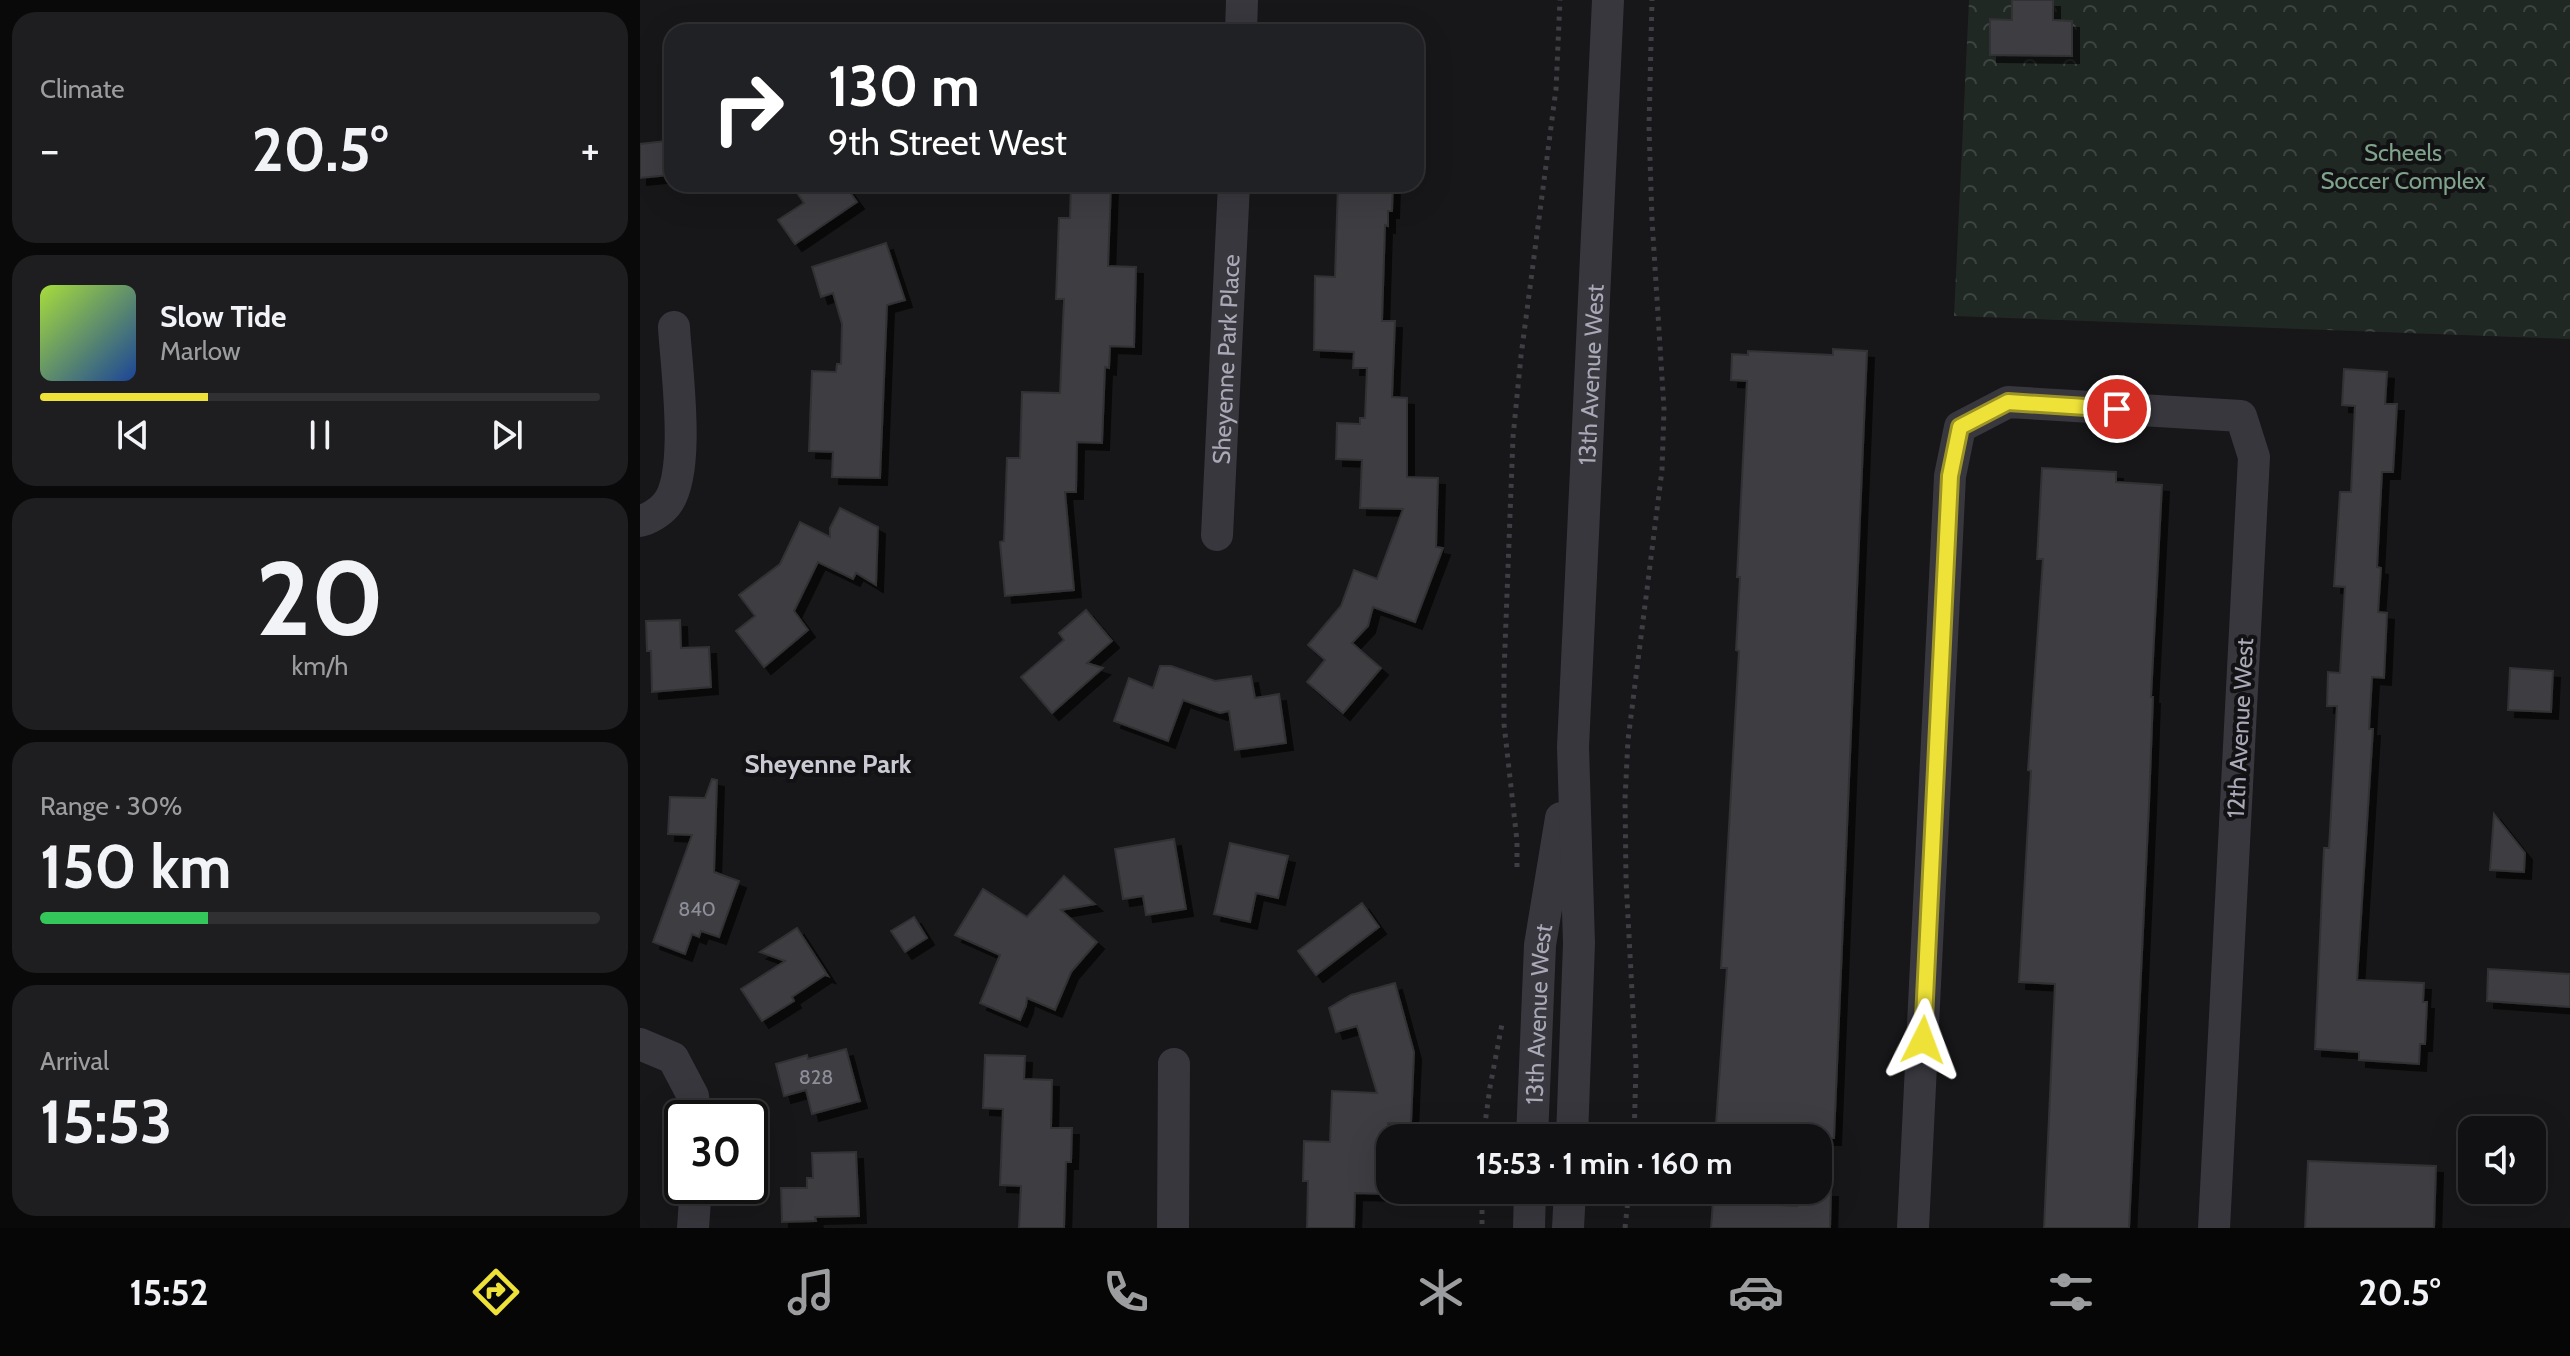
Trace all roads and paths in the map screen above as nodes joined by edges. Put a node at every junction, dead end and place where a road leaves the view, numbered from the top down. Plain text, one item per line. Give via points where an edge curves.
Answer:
1 (1242, 0) edge
2 (1560, 0) edge
3 (1608, 0) edge
4 (1652, 0) edge
5 (1241, 24) edge
6 (1234, 192) edge
7 (674, 327) dead end
8 (640, 521) edge
9 (1217, 535) dead end
10 (1573, 747) junction
11 (1517, 870) dead end
12 (1504, 1014) dead end
13 (640, 1044) edge
14 (1174, 1064) dead end
15 (693, 1100) edge
16 (1485, 1124) edge
17 (1533, 1124) edge
18 (1573, 1124) edge
19 (1634, 1124) edge
20 (695, 1204) edge
21 (1482, 1204) edge
22 (1530, 1204) edge
23 (1569, 1204) edge
24 (1628, 1204) edge
25 (693, 1228) edge
26 (1173, 1228) edge
27 (1482, 1228) edge
28 (1529, 1228) edge
29 (1568, 1228) edge
30 (1625, 1228) edge
31 (1913, 1228) edge
32 (2214, 1228) edge

1 - 5 street
2 - 11 path via 1556,89 1513,437 1504,724
3 - 10 street, 13th Avenue West
4 - 19 path via 1649,142 1663,425 1625,799
6 - 9 street, Sheyenne Park Place
7 - 8 street via 679,473 667,504
10 - 17 street, 13th Avenue West via 1540,945
10 - 18 street, 13th Avenue West via 1579,943
12 - 16 path
13 - 15 street via 673,1058
14 - 26 street
20 - 25 street
21 - 27 path
22 - 28 street
23 - 29 street
24 - 30 path
31 - 32 street, 12th Avenue West via 1950,476 1960,427 2008,402 2241,416 2254,457

